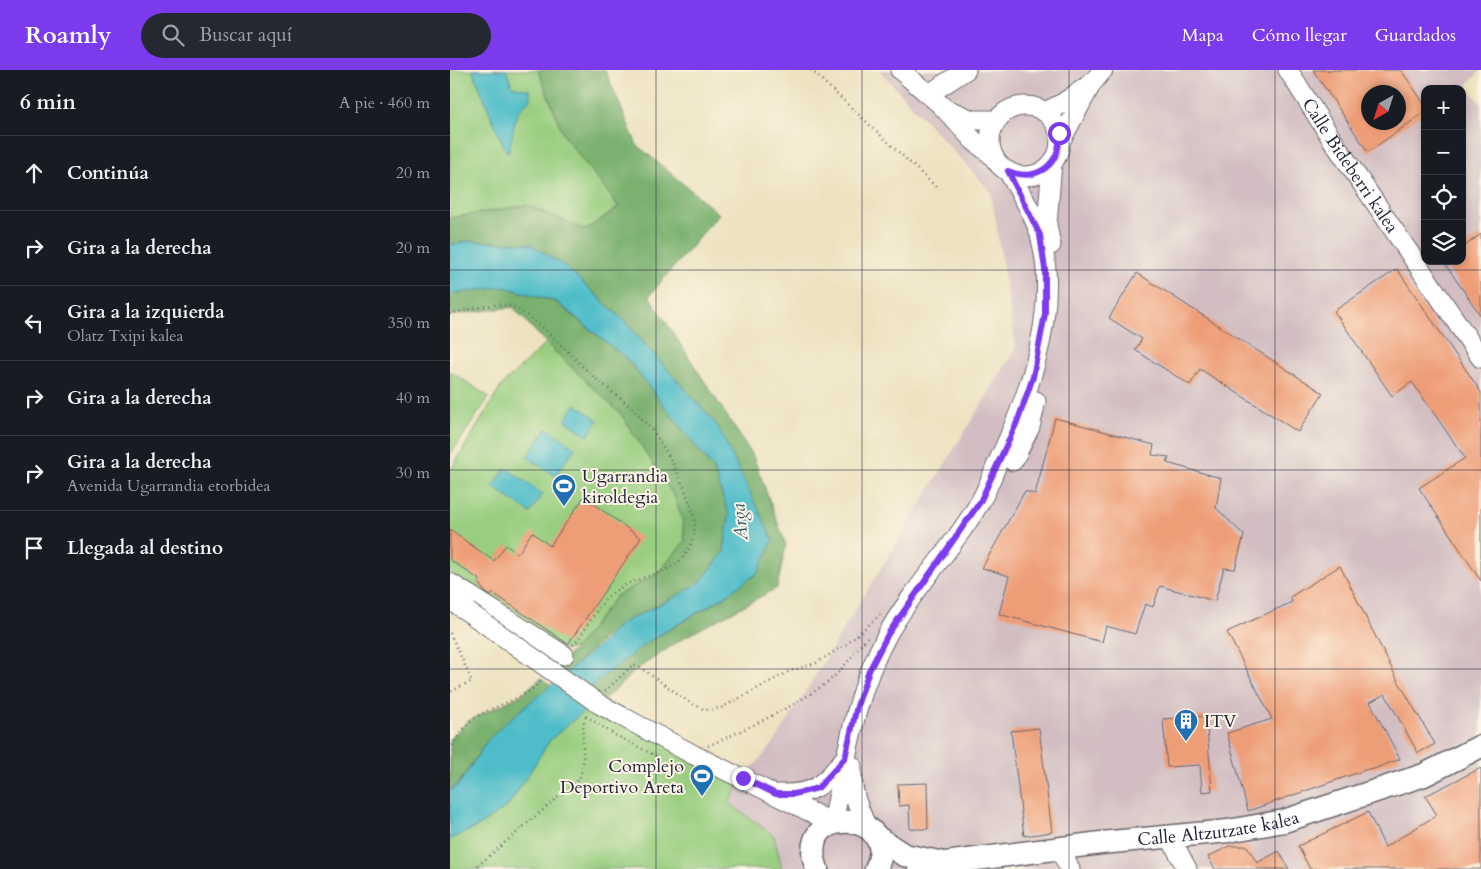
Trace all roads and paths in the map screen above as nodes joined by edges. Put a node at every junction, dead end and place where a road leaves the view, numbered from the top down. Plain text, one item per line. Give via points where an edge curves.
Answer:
1 (812, 70) edge
2 (900, 70) edge
3 (966, 70) edge
4 (1288, 70) edge
5 (1097, 76) edge
6 (935, 100) junction
7 (1045, 112) junction
8 (997, 120) junction
9 (1060, 142) junction
10 (994, 157) junction
11 (1052, 163) junction
12 (1008, 171) junction
13 (937, 188) dead end
14 (450, 314) edge
15 (1481, 358) edge
16 (450, 583) edge
17 (450, 600) edge
18 (450, 633) edge
19 (869, 635) dead end
20 (564, 655) joint
21 (545, 677) dead end
22 (450, 692) edge
23 (1481, 746) edge
24 (704, 748) dead end
25 (450, 750) edge
26 (845, 758) junction
27 (782, 797) junction
28 (833, 823) junction
29 (871, 832) junction
30 (1170, 837) junction
31 (816, 840) junction
32 (1059, 848) junction
33 (945, 863) junction
34 (818, 869) edge
35 (876, 869) edge
36 (919, 869) edge
37 (1070, 869) edge
38 (1187, 869) edge

1 - 13 path
2 - 6 street
3 - 6 street
4 - 15 street, Calle Bideberri kalea
5 - 7 street via 1063,103
5 - 9 street
6 - 8 street via 972,120
6 - 10 street
7 - 8 street via 1025,106 1005,112
7 - 9 street via 1056,125
8 - 10 street via 990,138
9 - 11 street
10 - 12 street
11 - 12 street via 1027,176
11 - 29 street via 1048,225 1055,265 1051,330 1030,427 988,509 897,633 874,678 858,726 851,781 854,801
12 - 26 street via 1040,235 1045,269 1045,314 1033,377 1018,420 980,502 888,634 873,664 857,706
14 - 20 path via 504,304 513,307 559,342 594,377 628,404 655,435 689,501 696,527 680,560 660,574 615,591 603,602
16 - 20 street
17 - 27 street, bridge via 599,704
18 - 22 path via 472,681
19 - 24 path via 846,664 822,686 757,725
21 - 25 path via 521,697 477,717 468,724
23 - 30 main road, Calle Altzutzate kalea via 1424,775 1284,821
26 - 27 street via 818,788
26 - 28 street
27 - 28 street
27 - 31 street via 810,826
28 - 29 main road via 850,820
28 - 31 main road
29 - 33 main road via 904,855
29 - 35 main road via 880,850
30 - 32 main road, Calle Altzutzate kalea
30 - 38 street
31 - 34 main road via 814,860
32 - 33 main road, Calle Altzutzate kalea
32 - 37 street
33 - 36 main road

